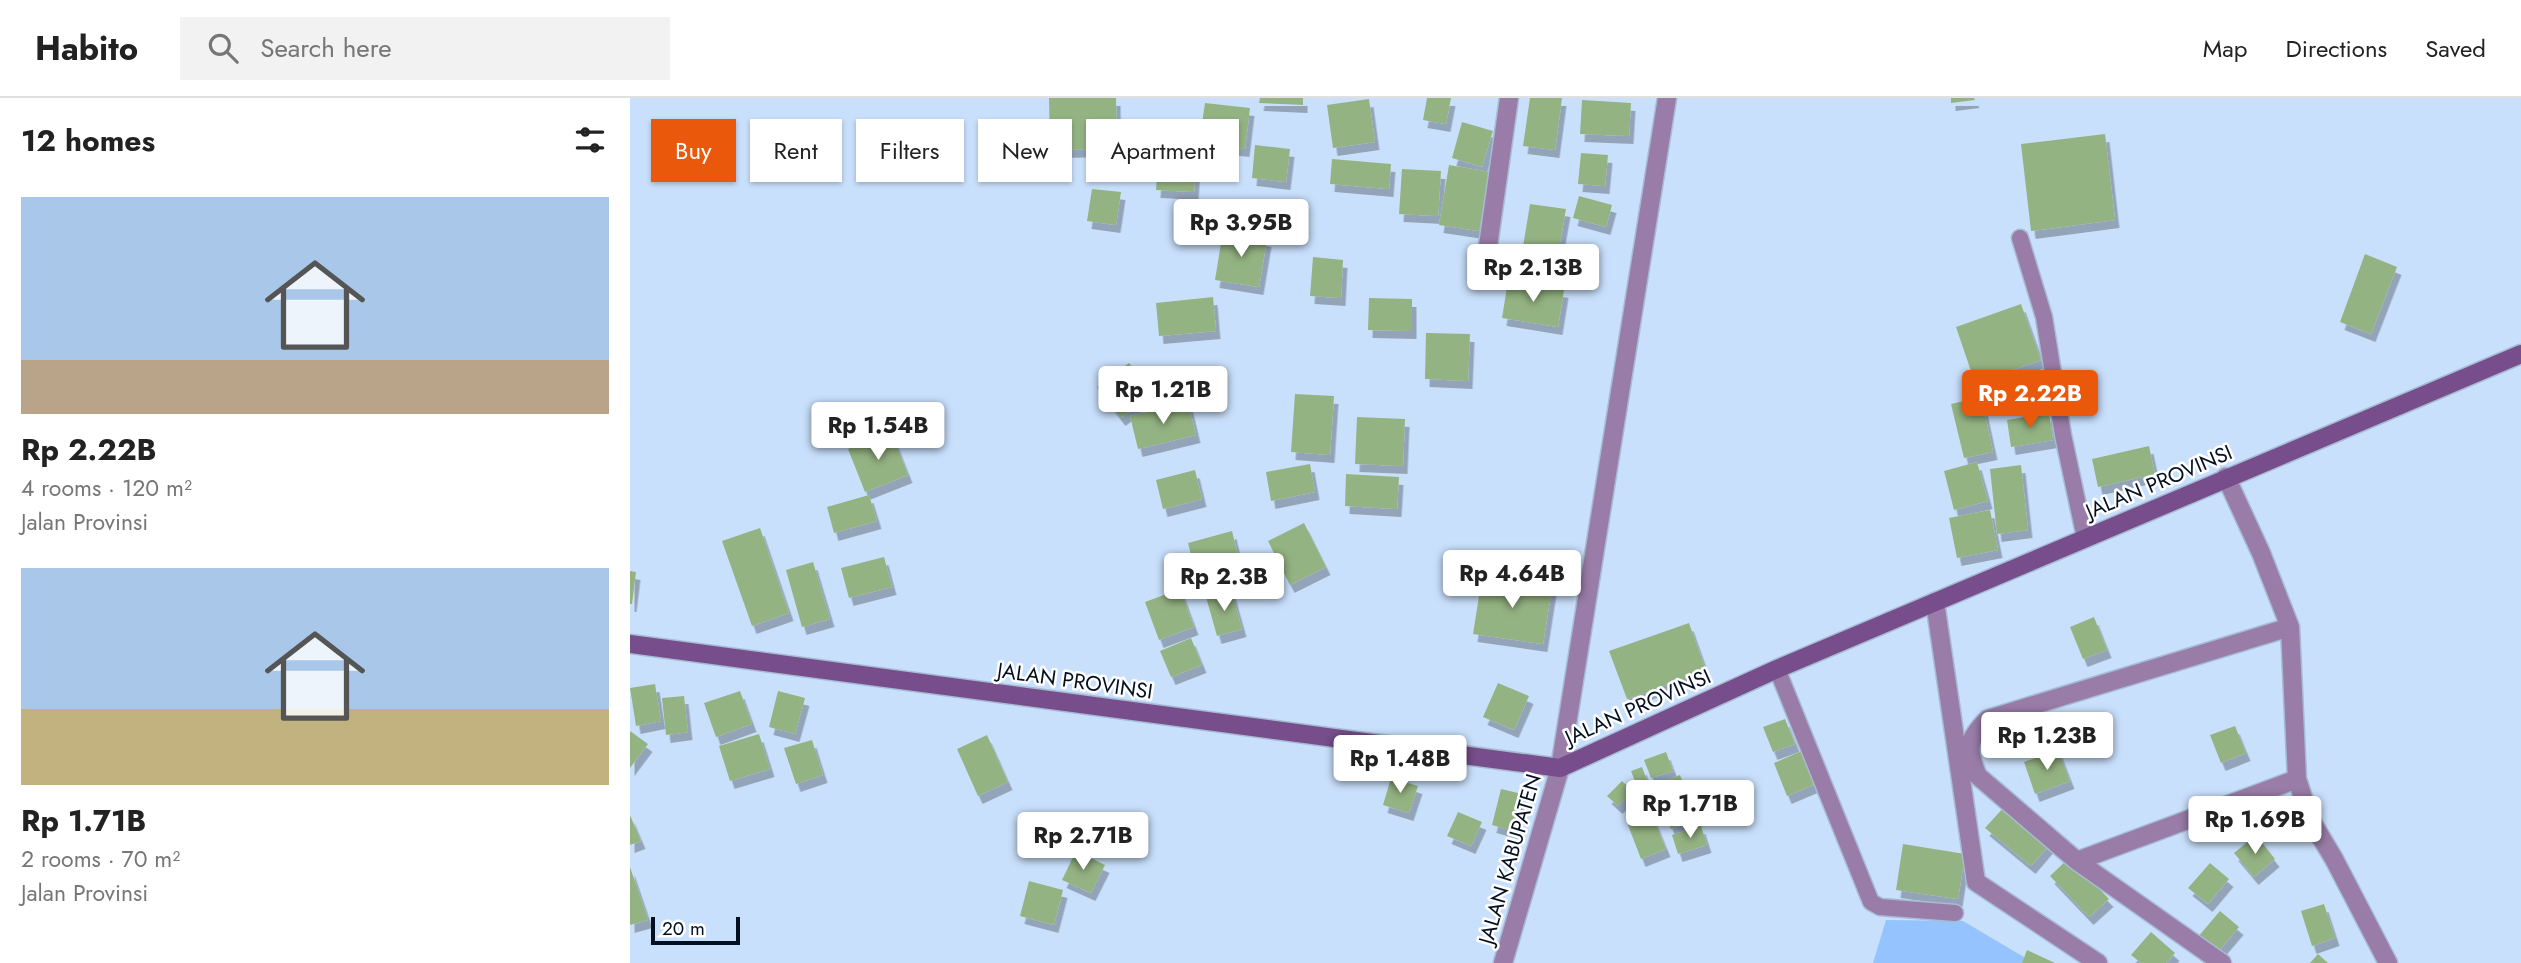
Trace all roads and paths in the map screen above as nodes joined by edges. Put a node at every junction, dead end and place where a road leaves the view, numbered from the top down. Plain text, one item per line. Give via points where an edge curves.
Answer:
1 (1509, 98) edge
2 (1667, 98) edge
3 (2020, 238) dead end
4 (1488, 253) dead end
5 (2521, 354) edge
6 (2226, 477) junction
7 (2085, 538) junction
8 (1935, 602) junction
9 (2290, 627) junction
10 (630, 644) edge
11 (1777, 669) junction
12 (1560, 768) junction
13 (2297, 779) junction
14 (2077, 861) junction
15 (1955, 913) dead end
16 (1503, 963) edge
17 (2098, 963) edge
18 (2222, 963) edge
19 (2388, 963) edge

1 - 4 street
2 - 12 street, JALAN KABUPATEN
3 - 7 lane via 2044,317
5 - 6 main road, JALAN PROVINSI
6 - 7 main road, JALAN PROVINSI
6 - 9 street
7 - 8 main road, JALAN PROVINSI
8 - 11 main road, JALAN PROVINSI
8 - 17 street via 1976,882
9 - 13 street
9 - 14 street via 1988,719 1974,733 1969,747 1979,776
10 - 12 main road, JALAN PROVINSI
11 - 12 main road, JALAN PROVINSI
11 - 15 lane via 1871,902 1880,907
12 - 16 street, JALAN KABUPATEN
13 - 14 street
13 - 19 street via 2310,819
14 - 18 street

